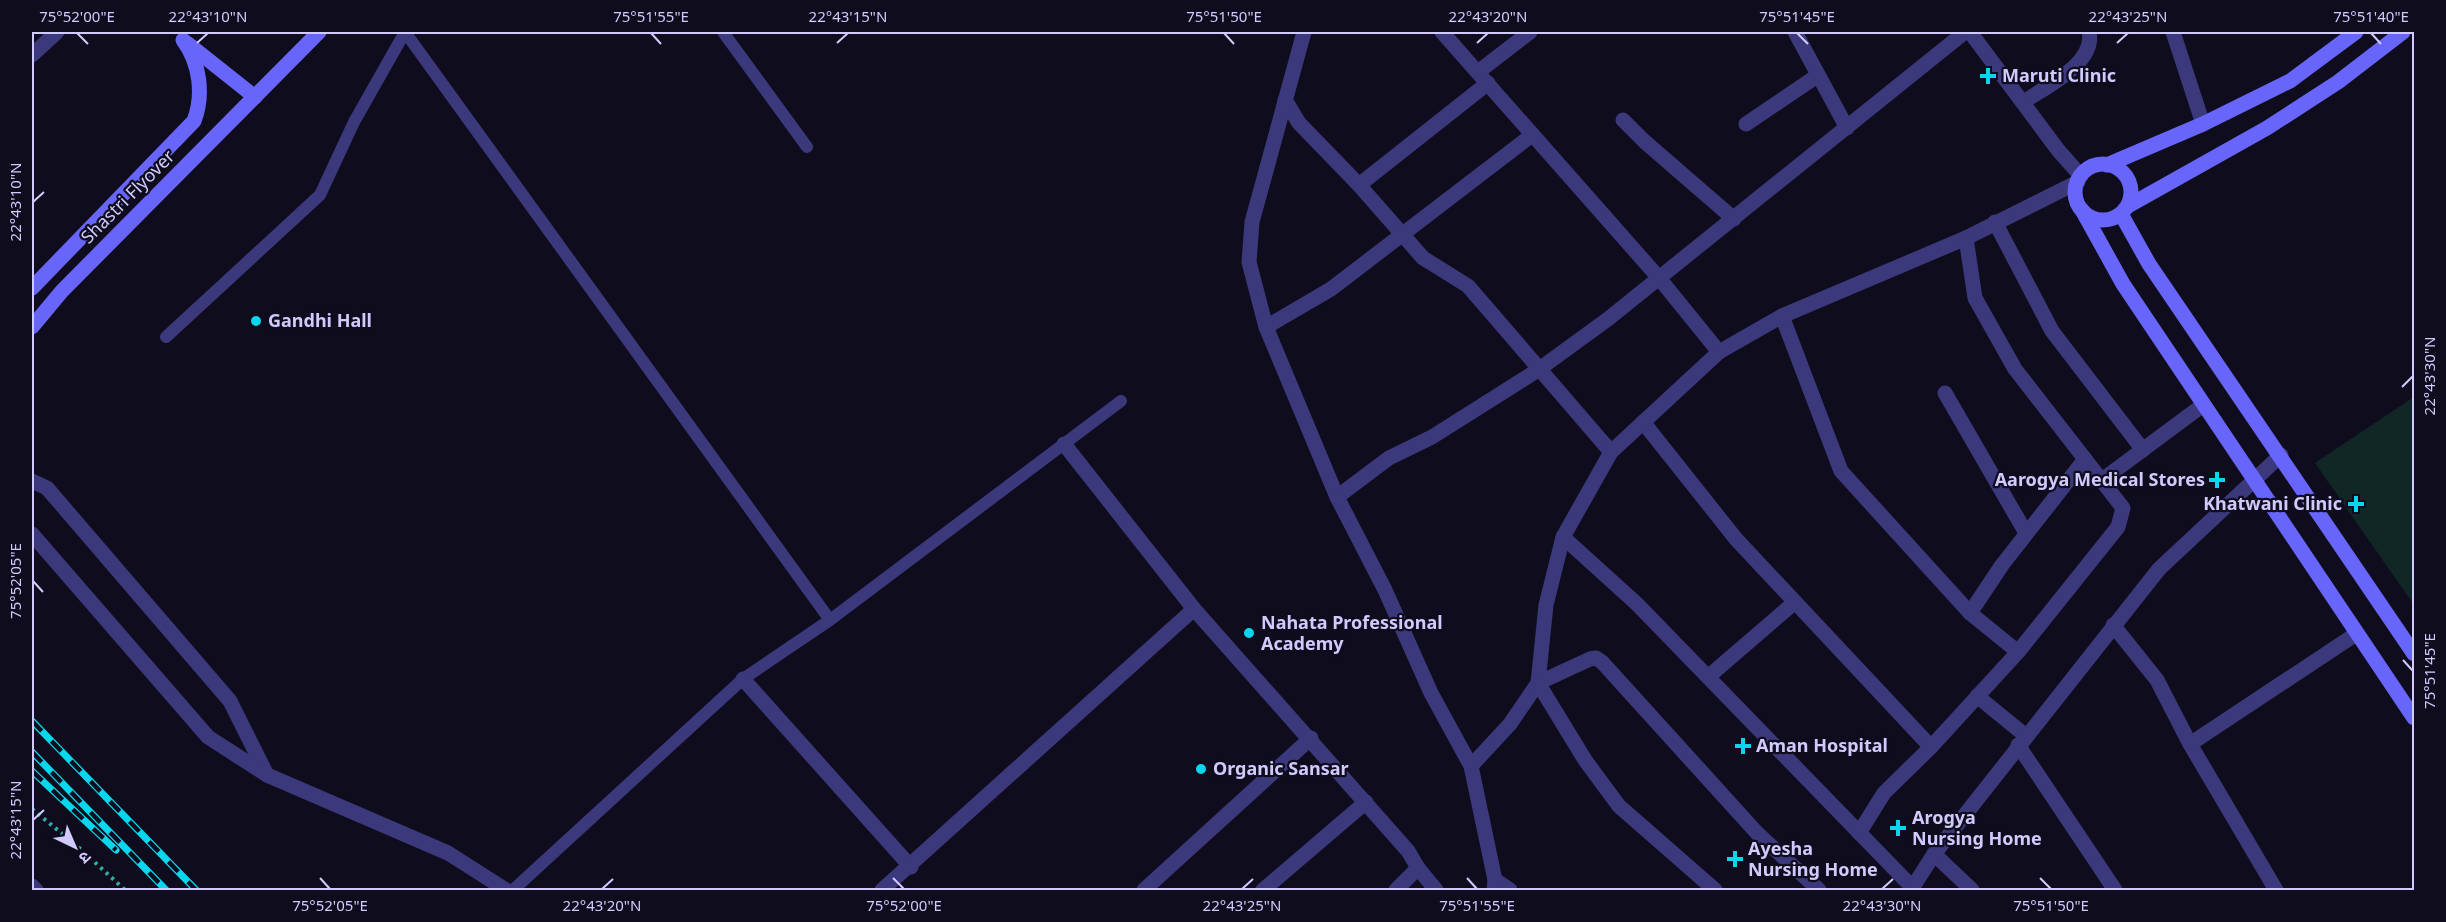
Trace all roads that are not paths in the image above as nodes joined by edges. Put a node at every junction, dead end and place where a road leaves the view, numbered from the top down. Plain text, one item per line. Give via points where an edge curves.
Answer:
1 (57, 32) edge
2 (319, 32) edge
3 (405, 32) edge
4 (723, 32) edge
5 (1304, 32) edge
6 (1442, 32) edge
7 (1530, 32) edge
8 (1795, 32) edge
9 (1965, 32) edge
10 (1970, 32) edge
11 (2089, 32) edge
12 (2190, 32) edge
13 (2356, 32) edge
14 (2403, 32) edge
15 (2174, 35) edge
16 (180, 36) edge
17 (32, 55) edge
18 (1817, 76) junction
19 (1483, 78) junction
20 (255, 97) junction
21 (1285, 100) junction
22 (2025, 101) junction
23 (1623, 120) dead end
24 (1746, 124) dead end
25 (2203, 124) junction
26 (1847, 128) junction
27 (1532, 135) junction
28 (807, 147) dead end
29 (2106, 165) junction
30 (2080, 179) junction
31 (1359, 185) junction
32 (2082, 210) junction
33 (2125, 210) junction
34 (1734, 219) junction
35 (1995, 222) junction
36 (1400, 235) junction
37 (1966, 238) junction
38 (1659, 278) junction
39 (32, 288) edge
40 (1782, 316) junction
41 (32, 327) edge
42 (1266, 327) junction
43 (166, 337) dead end
44 (1719, 352) junction
45 (1538, 370) junction
46 (1944, 393) dead end
47 (1121, 401) dead end
48 (2203, 405) junction
49 (1643, 422) junction
50 (1064, 444) junction
51 (2142, 450) junction
52 (1611, 452) junction
53 (2281, 455) junction
54 (2085, 459) junction
55 (2102, 480) junction
56 (2252, 480) junction
57 (32, 481) edge
58 (1337, 497) junction
59 (2026, 533) junction
60 (32, 534) edge
61 (1563, 537) junction
62 (1795, 602) junction
63 (1194, 609) junction
64 (1970, 613) junction
65 (831, 620) junction
66 (2113, 625) junction
67 (2356, 634) junction
68 (2018, 652) junction
69 (2415, 654) edge
70 (1708, 677) junction
71 (744, 679) junction
72 (1538, 683) junction
73 (1977, 696) junction
74 (2415, 718) edge
75 (1311, 738) junction
76 (2022, 741) junction
77 (2190, 744) junction
78 (1931, 747) junction
79 (1471, 766) junction
80 (267, 775) junction
81 (1366, 802) junction
82 (1860, 833) junction
83 (1934, 854) junction
84 (910, 867) junction
85 (1418, 868) junction
86 (1495, 885) edge
87 (32, 886) edge
88 (1912, 889) edge
89 (36, 891) edge
90 (506, 891) edge
91 (513, 891) edge
92 (882, 891) edge
93 (1144, 891) edge
94 (1263, 891) edge
95 (1396, 891) edge
96 (1436, 891) edge
97 (1510, 891) edge
98 (1715, 891) edge
99 (1819, 891) edge
100 (1972, 891) edge
101 (2115, 891) edge
102 (2276, 891) edge

1 - 17 street
2 - 20 main road, Shastri Flyover
3 - 43 lane via 354,122 320,195
3 - 65 lane
4 - 28 lane
5 - 21 street
6 - 19 street
7 - 19 street
8 - 18 street
9 - 26 street
10 - 22 street
11 - 22 street via 2092,42 2088,52
12 - 15 street
13 - 25 main road via 2290,81
14 - 33 main road via 2338,82 2267,128
15 - 25 street
16 - 20 main road
16 - 39 main road, Shastri Flyover via 198,76 200,103 194,121
18 - 24 street
18 - 26 street
19 - 27 street
19 - 31 street
20 - 41 main road, Shastri Flyover via 62,291
21 - 31 street via 1299,123
21 - 42 street via 1252,222 1250,262
22 - 30 street
23 - 34 street
25 - 29 main road
26 - 34 street
27 - 36 street
27 - 38 street
29 - 30 main road via 2092,167
29 - 33 main road via 2115,167 2128,179 2131,198
30 - 32 main road via 2076,196
30 - 35 street
31 - 36 street
32 - 33 main road via 2097,219 2114,218
32 - 48 main road via 2123,284
33 - 53 main road via 2149,264
34 - 38 street
35 - 37 street
35 - 51 street via 2052,331
36 - 42 street via 1331,289
36 - 45 street via 1423,258 1468,286
37 - 40 street
37 - 54 street via 1975,297 2015,369
38 - 44 street
38 - 45 street
40 - 44 street
40 - 64 street via 1841,471
42 - 58 street
44 - 49 street
45 - 52 street
45 - 58 street via 1432,438 1389,458
46 - 59 street
47 - 50 lane
48 - 51 street
48 - 56 main road
49 - 52 street
49 - 62 street via 1736,539
50 - 63 street
50 - 65 lane
51 - 55 street
52 - 61 street
53 - 56 street
53 - 69 main road
54 - 55 street
54 - 59 street
55 - 68 street via 2123,508 2118,527
56 - 66 street via 2159,569
56 - 67 main road
57 - 80 street via 47,488 230,701
58 - 79 street via 1385,590 1431,693
59 - 64 street
60 - 80 street via 208,737
61 - 70 street via 1637,604
61 - 72 street via 1546,605
62 - 70 street
62 - 78 street
63 - 75 street
63 - 84 street
64 - 68 street
65 - 71 lane
66 - 76 street
66 - 77 street via 2157,680
67 - 74 main road
67 - 77 street
68 - 73 street
70 - 82 street
71 - 84 street
71 - 91 lane
72 - 79 street via 1510,724
72 - 98 street via 1585,760 1619,806
72 - 99 street via 1590,659 1602,662 1757,833
73 - 76 street
73 - 78 street
75 - 81 street
75 - 93 street
76 - 83 street
76 - 101 street
77 - 102 street
78 - 82 street via 1884,793
79 - 86 street
80 - 90 street via 448,853
81 - 85 street
81 - 94 street
82 - 88 street
83 - 88 street
83 - 100 street
84 - 92 street
85 - 95 street
85 - 96 street
86 - 97 street
87 - 89 street

